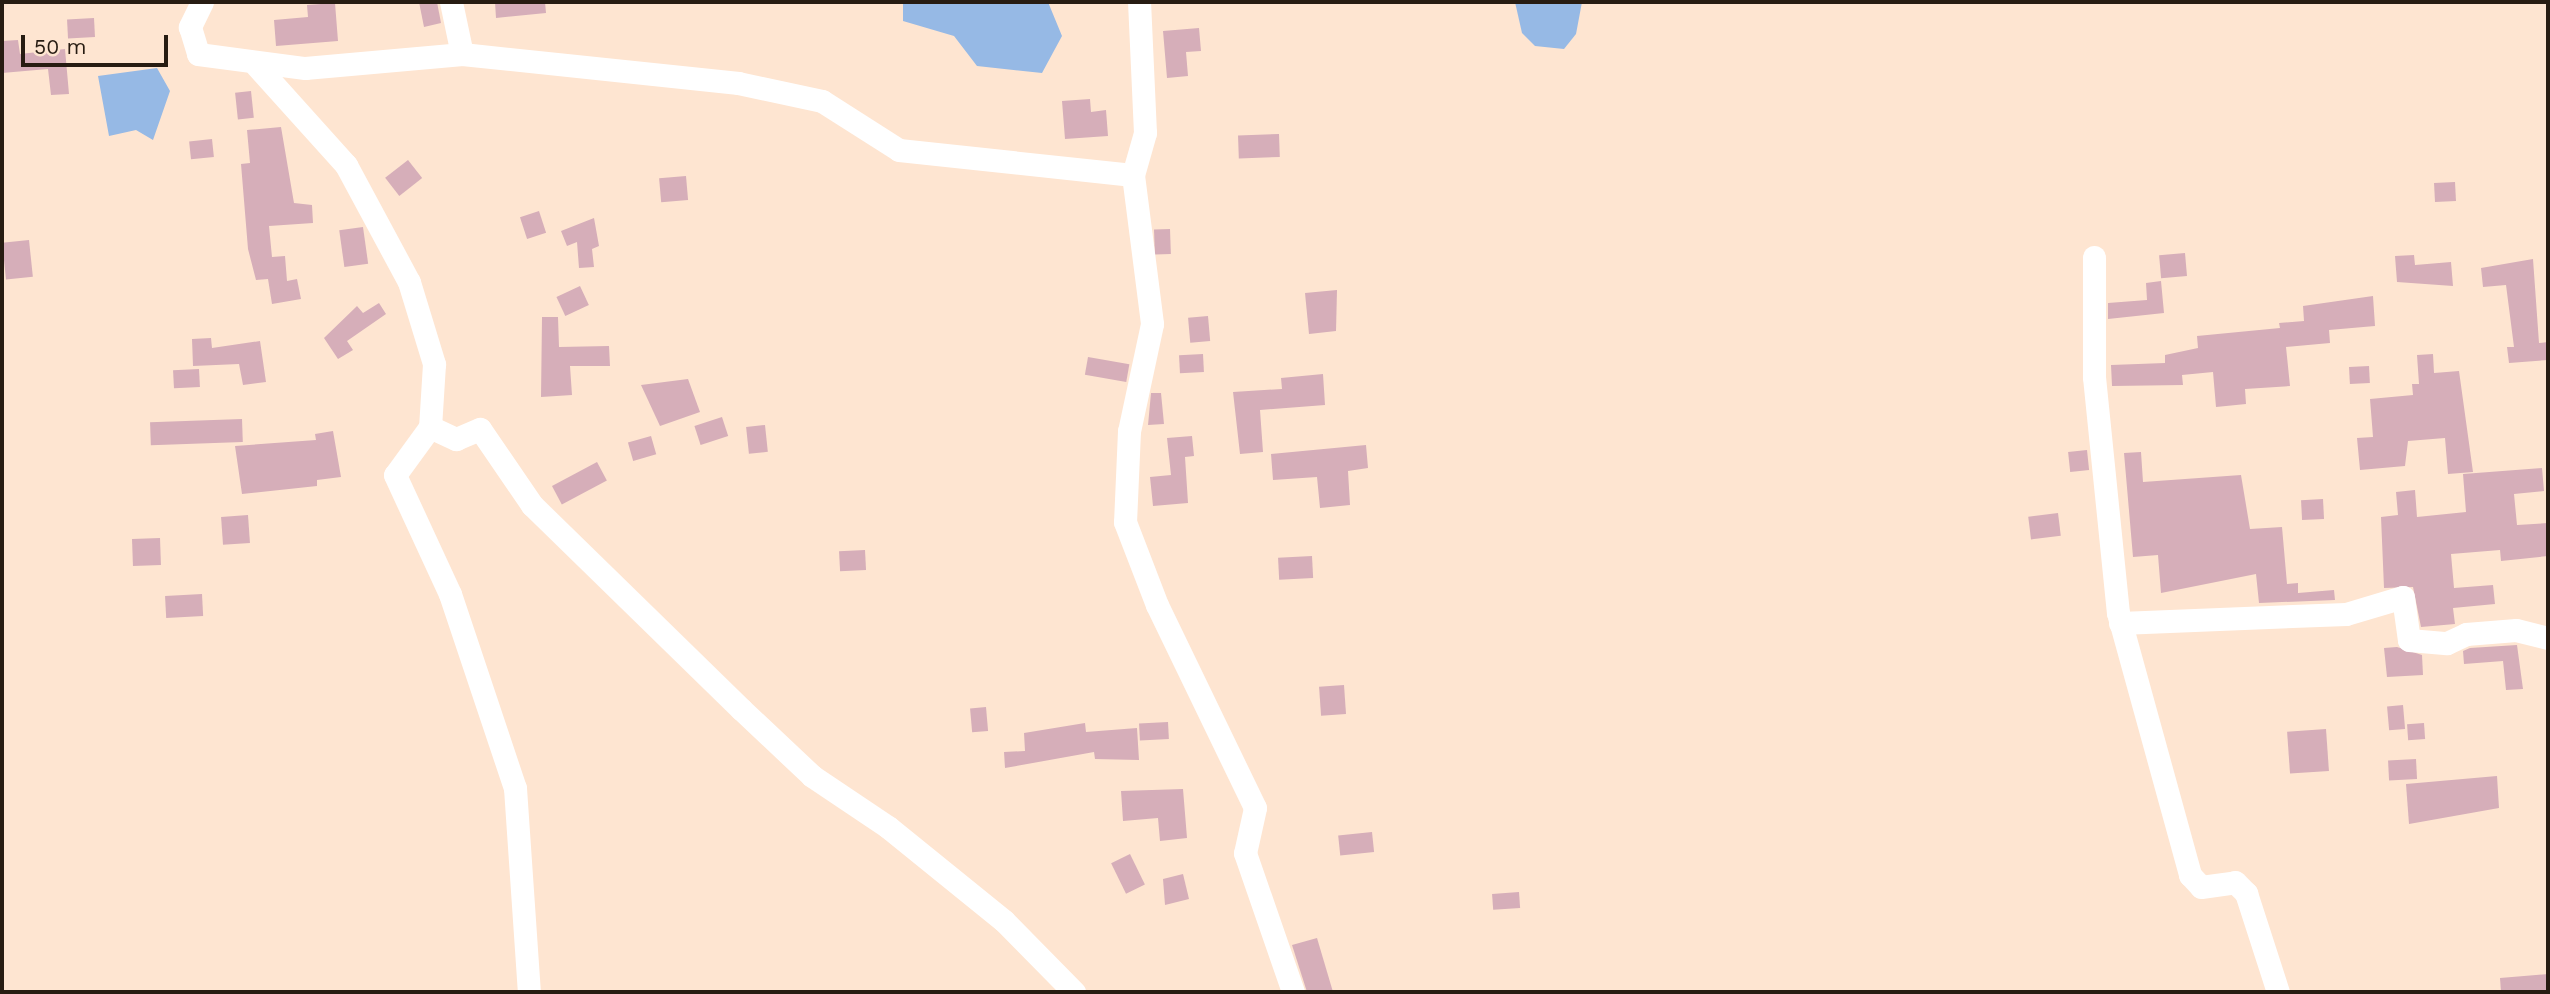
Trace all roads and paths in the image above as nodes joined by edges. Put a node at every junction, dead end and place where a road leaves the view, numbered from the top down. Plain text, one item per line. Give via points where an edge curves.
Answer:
1 (202, 2) edge
2 (451, 2) edge
3 (1139, 2) edge
4 (462, 54) junction
5 (256, 65) junction
6 (1133, 175) junction
7 (2094, 257) dead end
8 (430, 428) junction
9 (2120, 623) junction
10 (2548, 638) edge
11 (529, 992) edge
12 (1074, 992) edge
13 (1293, 992) edge
14 (2278, 992) edge

1 - 5 street via 190,27 198,54
2 - 4 street
3 - 6 street via 1146,133
4 - 5 street via 305,68
4 - 6 street via 738,83 822,101 899,150
5 - 8 street via 346,165 409,282 434,364
6 - 13 street via 1152,324 1129,431 1125,522 1157,605 1255,808 1245,853
7 - 9 street via 2094,377
8 - 11 street via 395,475 450,594 515,788
8 - 12 street via 456,439 480,429 532,505 741,709 812,776 888,827 1004,921
9 - 10 street via 2346,614 2403,597 2409,640 2447,643 2466,634 2516,630
9 - 14 street via 2190,875 2201,887 2235,882 2246,893

